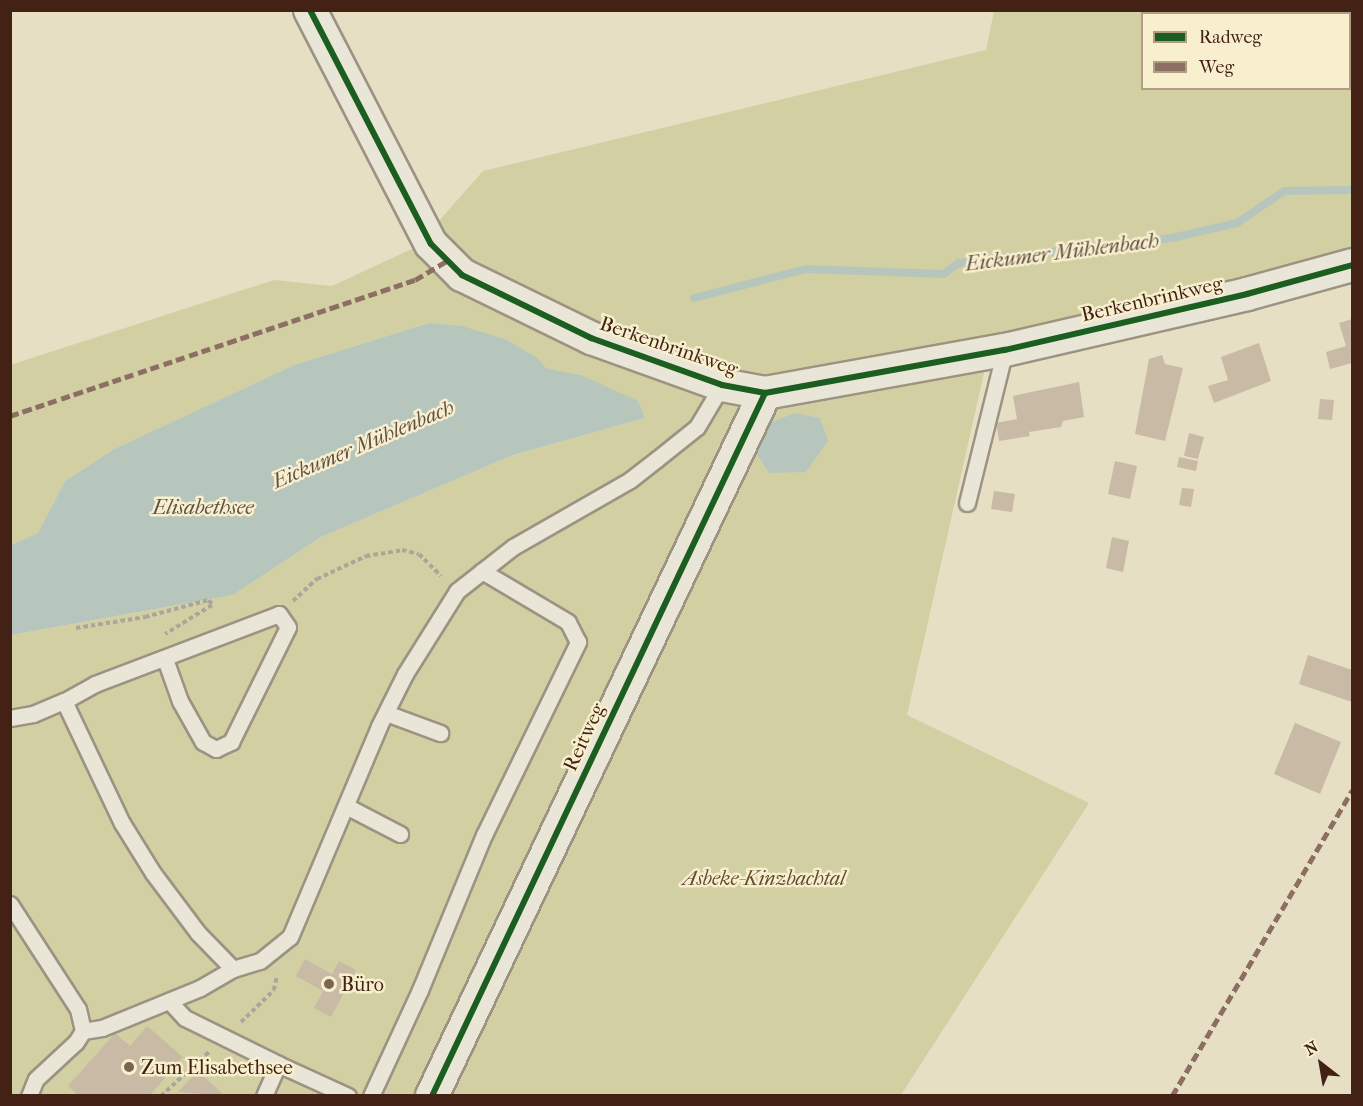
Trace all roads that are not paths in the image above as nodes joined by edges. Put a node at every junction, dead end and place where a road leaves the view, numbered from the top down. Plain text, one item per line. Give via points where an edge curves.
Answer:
1 (310, 10) edge
2 (1353, 265) edge
3 (1005, 350) junction
4 (722, 385) junction
5 (765, 393) junction
6 (967, 503) dead end
7 (482, 571) junction
8 (165, 659) junction
9 (64, 701) junction
10 (386, 713) junction
11 (10, 718) edge
12 (440, 733) dead end
13 (346, 806) junction
14 (400, 834) dead end
15 (10, 904) edge
16 (233, 969) junction
17 (170, 1002) junction
18 (83, 1031) junction
19 (278, 1064) junction
20 (29, 1095) edge
21 (264, 1095) edge
22 (348, 1095) edge
23 (370, 1095) edge
24 (432, 1095) edge

1 - 4 street, Berkenbrinkweg via 431,244 462,275 591,338
2 - 3 street, Berkenbrinkweg via 1247,294
3 - 5 street, Berkenbrinkweg
3 - 6 lane
4 - 5 street, Berkenbrinkweg
4 - 7 lane via 697,426 630,480 513,547
5 - 24 street, Reitweg
7 - 10 lane via 457,591 410,665
7 - 23 lane via 568,622 578,642 484,835 420,990
8 - 8 lane via 279,614 288,627 231,742 216,749 204,742 180,701
8 - 9 lane via 95,684
9 - 11 lane via 33,714
9 - 16 lane via 122,823 153,873 198,933
10 - 12 lane
10 - 13 lane
13 - 14 lane
13 - 16 lane via 290,937 260,961
15 - 18 lane via 78,1009
16 - 17 lane
17 - 18 lane via 102,1028
17 - 19 lane via 186,1018
18 - 20 lane via 36,1079
19 - 21 lane
19 - 22 lane

